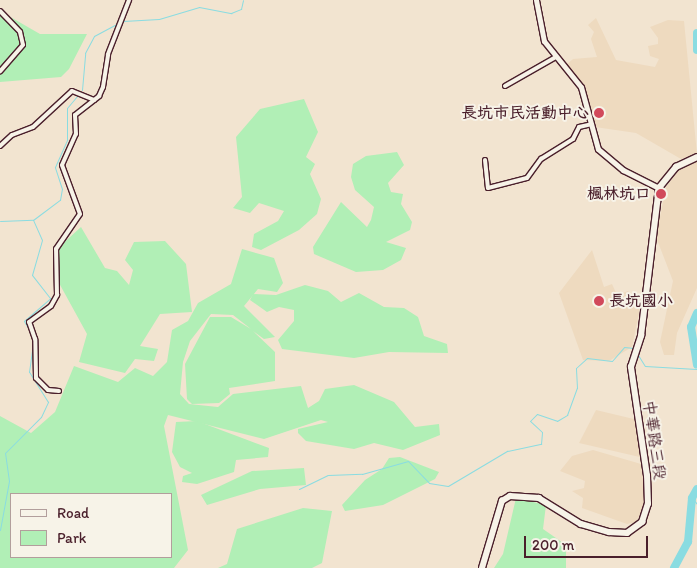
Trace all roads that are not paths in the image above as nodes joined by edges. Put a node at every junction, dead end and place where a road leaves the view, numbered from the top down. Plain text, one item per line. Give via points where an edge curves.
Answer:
1 (129, 0) edge
2 (536, 0) edge
3 (0, 11) edge
4 (556, 57) junction
5 (0, 70) edge
6 (505, 86) dead end
7 (94, 100) junction
8 (592, 124) junction
9 (0, 146) edge
10 (697, 156) edge
11 (485, 160) dead end
12 (659, 188) junction
13 (59, 391) dead end
14 (482, 568) edge

1 - 7 street via 108,54 103,87
2 - 4 street via 544,42
3 - 5 street via 20,32 23,45
4 - 6 street
4 - 8 street via 581,87
7 - 9 street via 72,91 33,128 12,135
7 - 13 street via 75,115 76,134 62,165 80,214 56,248 57,295 51,306 29,322 35,339 36,378 48,390
8 - 11 street via 579,127 573,139 541,158 527,178 488,188
8 - 12 street via 605,158
10 - 12 main road via 676,167
12 - 14 main road, 中華路三段 via 641,336 631,367 647,476 646,515 638,528 618,533 581,524 539,498 510,496 502,501

